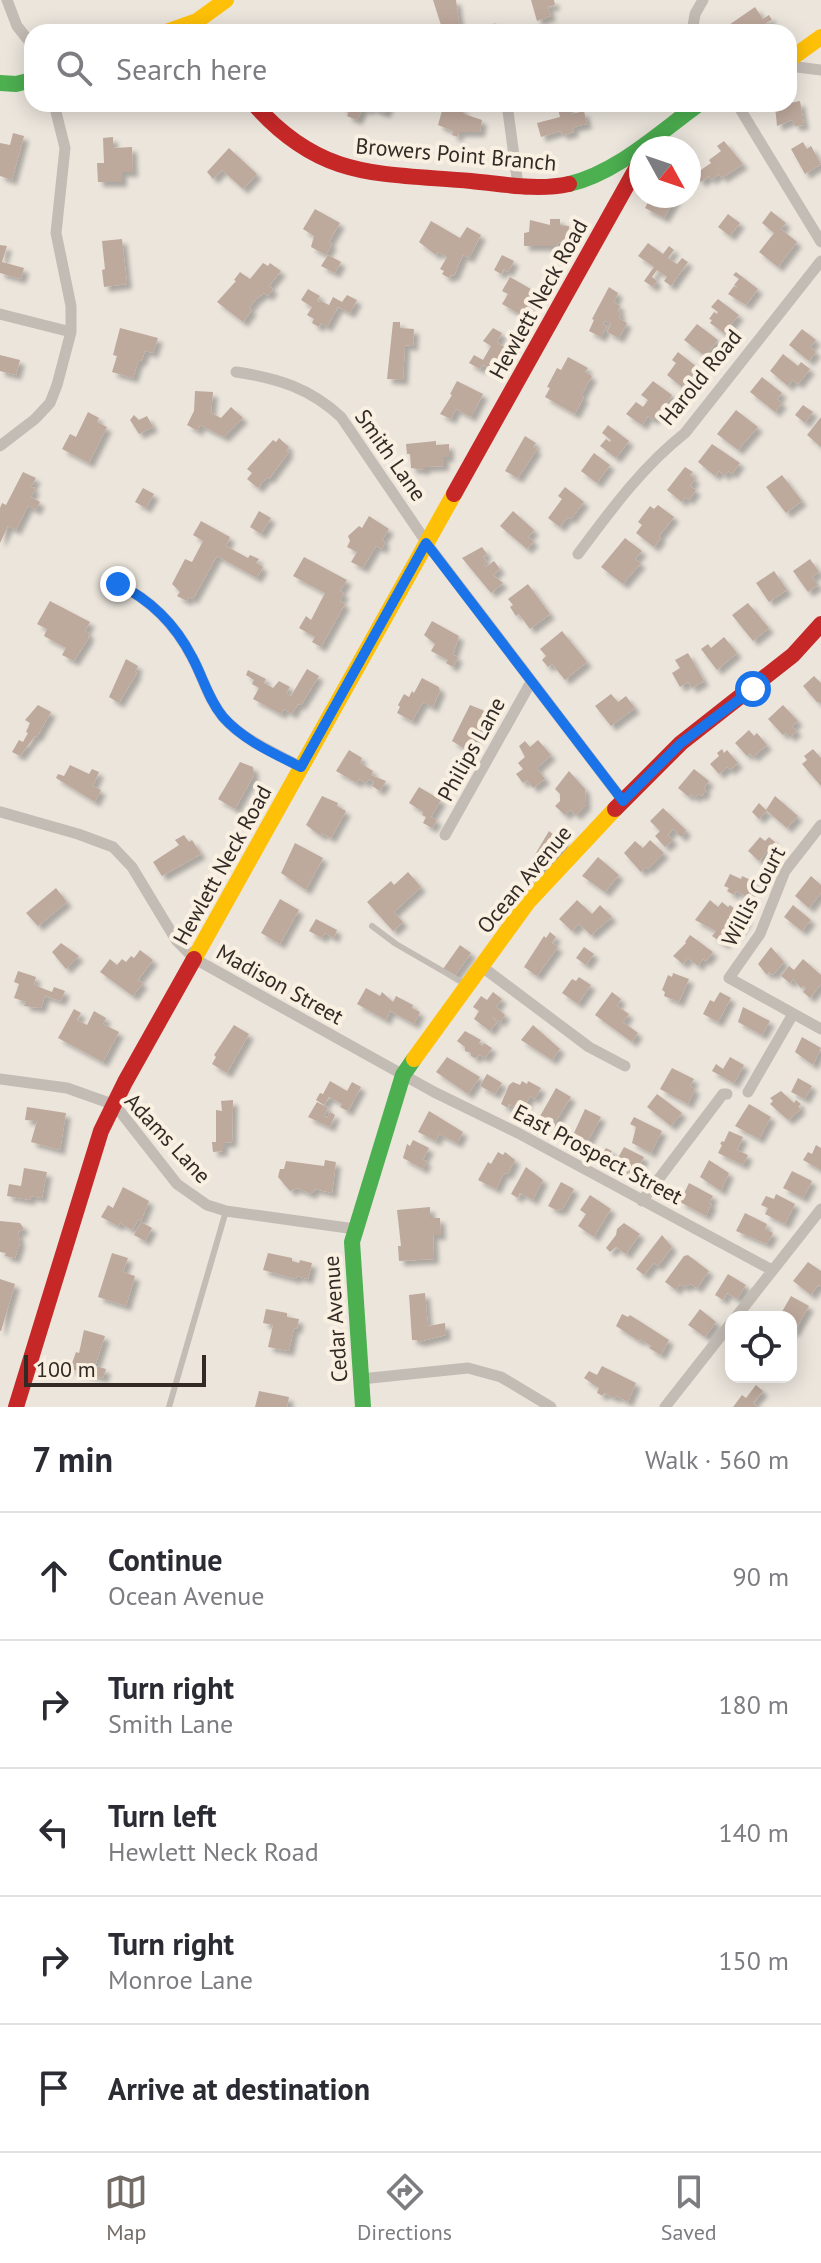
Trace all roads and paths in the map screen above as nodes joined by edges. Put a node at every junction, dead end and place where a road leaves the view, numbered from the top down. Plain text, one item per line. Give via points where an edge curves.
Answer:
1 (7, 0) edge
2 (226, 0) edge
3 (703, 0) edge
4 (203, 24) edge
5 (693, 24) edge
6 (24, 35) edge
7 (821, 37) edge
8 (797, 54) edge
9 (797, 67) edge
10 (821, 70) edge
11 (24, 82) edge
12 (0, 83) edge
13 (56, 112) edge
14 (263, 112) edge
15 (508, 112) edge
16 (689, 112) edge
17 (742, 112) edge
18 (658, 136) edge
19 (629, 155) edge
20 (629, 181) edge
21 (518, 185) junction
22 (821, 242) edge
23 (821, 261) edge
24 (0, 314) edge
25 (71, 332) junction
26 (236, 372) dead end
27 (0, 446) edge
28 (426, 543) junction
29 (578, 554) dead end
30 (118, 584) dead end
31 (821, 624) edge
32 (531, 682) junction
33 (301, 767) junction
34 (623, 801) junction
35 (1, 812) edge
36 (821, 825) edge
37 (445, 835) dead end
38 (372, 926) dead end
39 (195, 959) junction
40 (481, 966) junction
41 (467, 985) junction
42 (793, 1014) junction
43 (821, 1029) edge
44 (625, 1066) dead end
45 (403, 1075) junction
46 (0, 1079) edge
47 (748, 1092) dead end
48 (727, 1094) dead end
49 (115, 1105) junction
50 (642, 1201) junction
51 (821, 1209) edge
52 (226, 1211) junction
53 (355, 1229) junction
54 (772, 1270) junction
55 (741, 1311) edge
56 (725, 1330) edge
57 (361, 1379) junction
58 (16, 1407) edge
59 (169, 1407) edge
60 (363, 1407) edge
61 (551, 1407) edge
62 (665, 1407) edge

1 - 6 street
2 - 4 street
3 - 5 street
7 - 8 street
9 - 10 street
11 - 12 street
13 - 25 street via 65,148 56,233
14 - 21 street, Browers Point Branch via 299,146 338,165
15 - 21 street
16 - 18 street, Browers Point Branch
17 - 22 street
19 - 21 street, Browers Point Branch via 577,183
20 - 28 street, Hewlett Neck Road
23 - 29 street, Harold Road via 685,433 634,480
24 - 25 street
25 - 27 street via 50,403
26 - 28 street, Smith Lane via 281,381 325,402 354,435
28 - 32 street, Smith Lane
28 - 33 street, Hewlett Neck Road
30 - 33 street via 149,602 175,630 229,723
31 - 34 street, Ocean Avenue via 793,655 681,743
32 - 34 street, Smith Lane
32 - 37 street, Philips Lane
33 - 39 street, Hewlett Neck Road
34 - 40 street, Ocean Avenue via 528,902
35 - 39 street, Madison Street via 113,847 132,867 176,940
36 - 42 street, Willis Court via 785,871 760,934 729,978
38 - 41 lane
39 - 45 street, Madison Street
39 - 49 street, Hewlett Neck Road
40 - 41 street, Ocean Avenue
40 - 44 street via 589,1047
41 - 45 street, Ocean Avenue
42 - 43 street
42 - 47 street
45 - 50 street, East Prospect Street
45 - 53 street, Ocean Avenue
46 - 49 street, Adams Lane via 67,1088
48 - 50 street
49 - 52 street, Adams Lane via 177,1184
49 - 58 street, Hewlett Neck Road via 96,1145
50 - 54 street, East Prospect Street
51 - 54 street
52 - 53 street, Adams Lane
52 - 59 lane
53 - 57 street, Cedar Avenue
54 - 55 street
56 - 62 street
57 - 60 street, Cedar Avenue
57 - 61 street via 468,1368 501,1377

